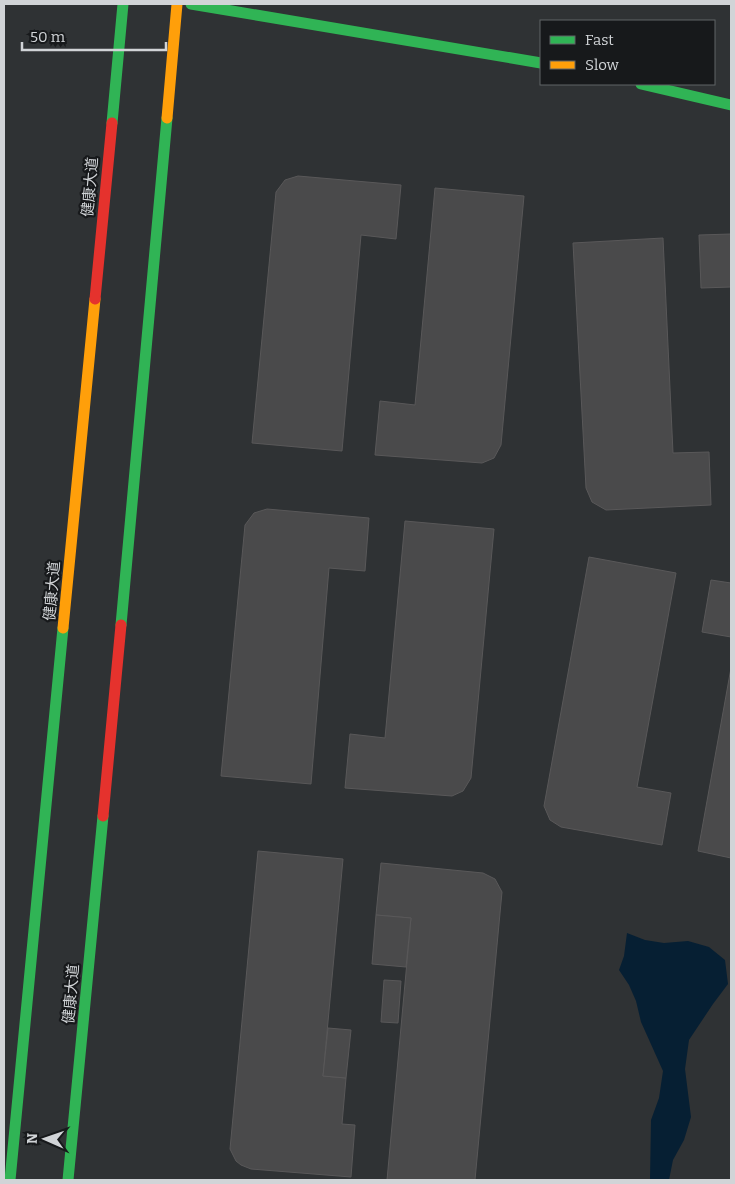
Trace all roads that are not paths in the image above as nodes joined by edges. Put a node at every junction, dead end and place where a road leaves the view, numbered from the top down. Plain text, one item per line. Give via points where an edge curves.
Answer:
1 (123, 4) edge
2 (177, 4) edge
3 (191, 4) edge
4 (540, 63) edge
5 (645, 85) edge
6 (731, 105) edge
7 (10, 1180) edge
8 (68, 1180) edge

1 - 7 main road, 健康大道
2 - 8 main road, 健康大道
3 - 4 main road
5 - 6 main road

